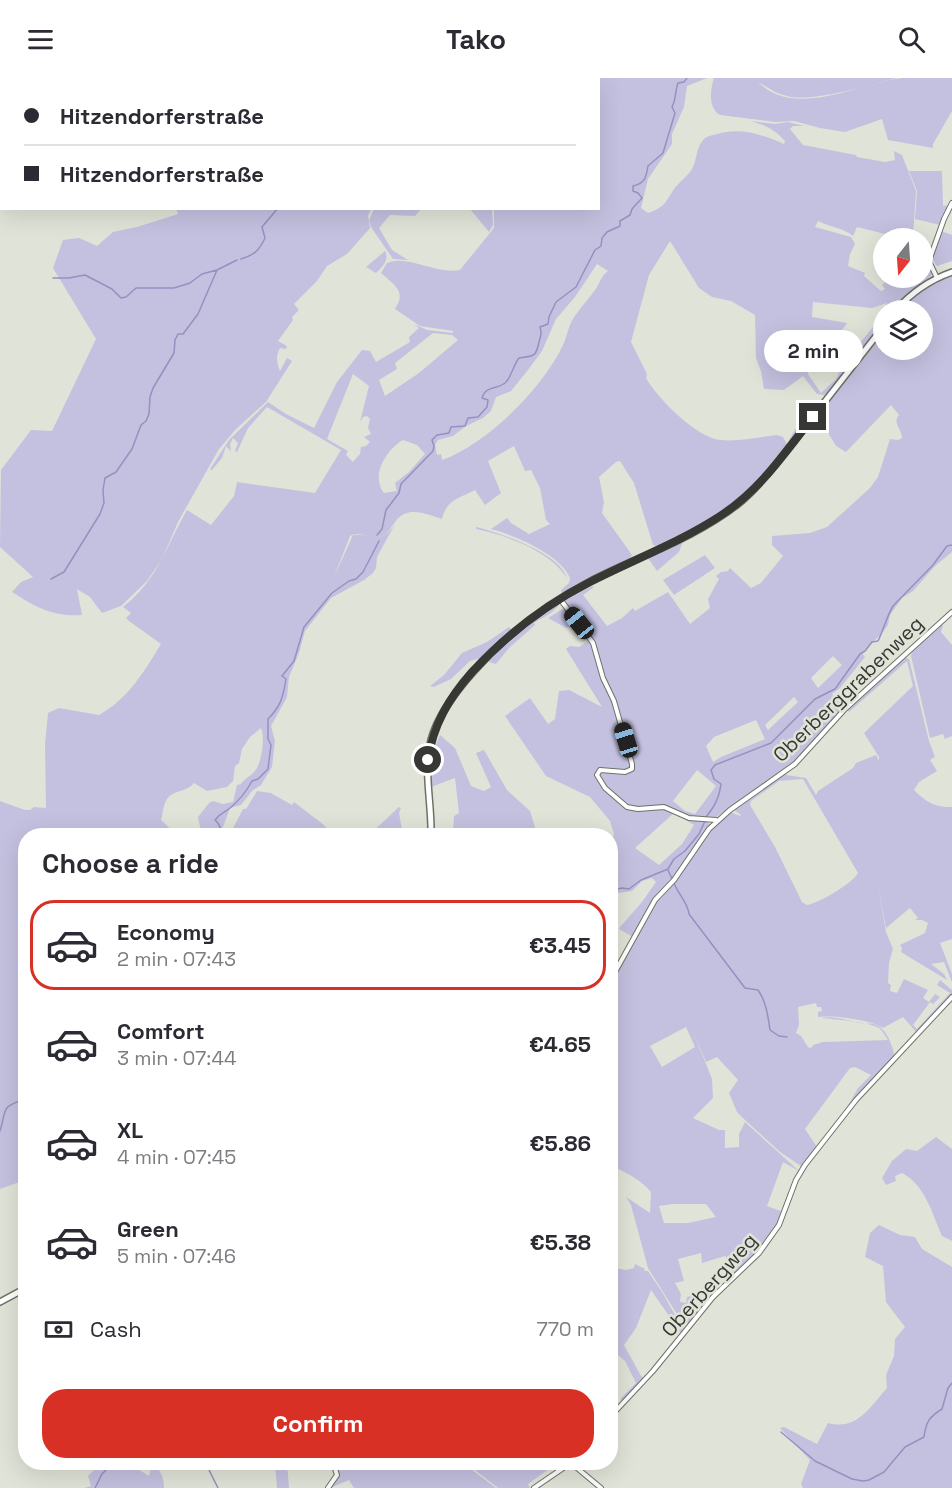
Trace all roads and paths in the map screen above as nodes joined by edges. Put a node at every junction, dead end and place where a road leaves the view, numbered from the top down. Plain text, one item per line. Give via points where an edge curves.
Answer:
1 (952, 203) edge
2 (952, 272) edge
3 (937, 278) junction
4 (906, 300) edge
5 (873, 340) edge
6 (560, 599) junction
7 (952, 612) edge
8 (717, 820) junction
9 (431, 828) edge
10 (618, 967) edge
11 (952, 997) edge
12 (18, 1292) edge
13 (0, 1302) edge
14 (618, 1408) edge
15 (335, 1470) edge
16 (561, 1470) edge
17 (580, 1470) edge
18 (328, 1488) edge
19 (534, 1488) edge
20 (600, 1488) edge

1 - 3 street via 929,261
2 - 3 main road
3 - 4 main road
5 - 6 main road via 778,463 743,500 706,525
6 - 8 street via 593,643 632,764 626,772 600,770 599,780 627,807 664,807 685,816
6 - 9 main road via 517,628 488,655 441,716 427,767
7 - 8 street, Oberberggrabenweg via 845,710 795,764
8 - 10 street, Oberberggrabenweg via 655,900
11 - 14 street, Oberbergweg via 856,1100 808,1162 777,1227 759,1253 713,1298
12 - 13 main road
15 - 18 street via 337,1475
16 - 19 street
17 - 20 street

